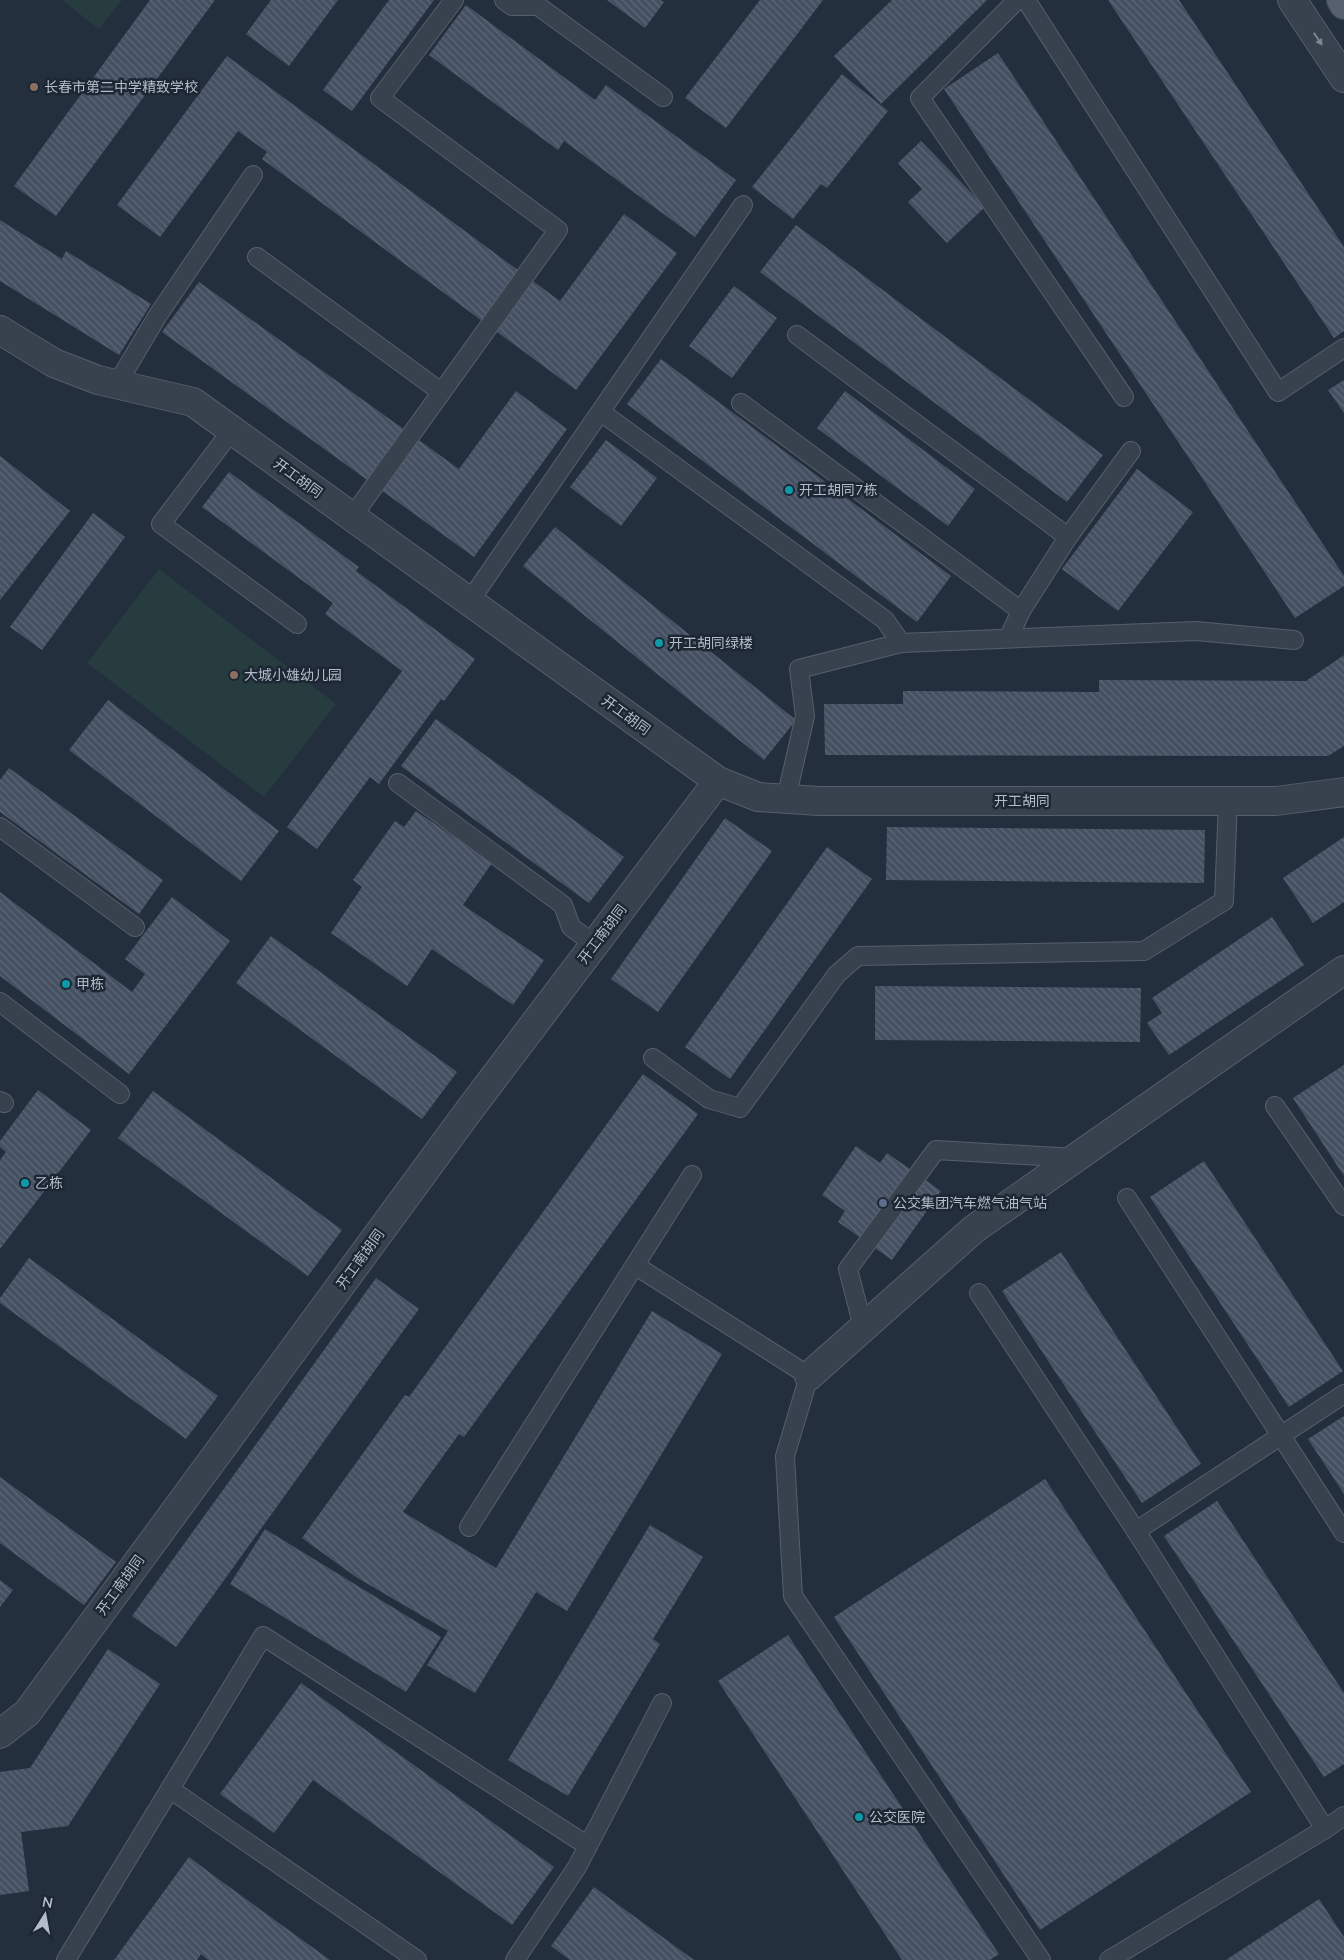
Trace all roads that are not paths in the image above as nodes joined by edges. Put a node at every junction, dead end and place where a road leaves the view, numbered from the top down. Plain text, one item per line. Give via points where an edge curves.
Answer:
1 (454, 0) edge
2 (504, 0) edge
3 (1017, 0) edge
4 (1026, 0) edge
5 (1292, 0) edge
6 (1341, 0) edge
7 (1344, 5) edge
8 (1344, 78) edge
9 (664, 97) dead end
10 (253, 176) dead end
11 (743, 205) dead end
12 (257, 257) dead end
13 (0, 330) edge
14 (797, 335) dead end
15 (1344, 348) edge
16 (117, 384) junction
17 (441, 392) junction
18 (1124, 397) dead end
19 (740, 403) dead end
20 (601, 412) junction
21 (232, 430) junction
22 (1131, 451) dead end
23 (352, 517) junction
24 (1068, 536) junction
25 (469, 602) junction
26 (1021, 611) junction
27 (297, 624) dead end
28 (1010, 637) junction
29 (1294, 640) dead end
30 (901, 643) junction
31 (718, 781) junction
32 (398, 782) dead end
33 (1344, 792) edge
34 (786, 799) junction
35 (1228, 801) junction
36 (0, 827) edge
37 (135, 927) dead end
38 (594, 944) junction
39 (1344, 970) edge
40 (0, 1003) edge
41 (653, 1058) dead end
42 (120, 1094) dead end
43 (1275, 1106) dead end
44 (1076, 1158) junction
45 (692, 1175) dead end
46 (1128, 1198) dead end
47 (1344, 1206) edge
48 (636, 1266) junction
49 (979, 1293) dead end
50 (863, 1327) junction
51 (808, 1376) junction
52 (1344, 1394) edge
53 (1281, 1435) junction
54 (469, 1526) dead end
55 (1136, 1530) junction
56 (1344, 1533) edge
57 (662, 1704) dead end
58 (0, 1734) edge
59 (170, 1789) junction
60 (1344, 1816) edge
61 (1325, 1829) junction
62 (588, 1846) junction
63 (66, 1960) edge
64 (417, 1960) edge
65 (514, 1960) edge
66 (1041, 1960) edge
67 (1109, 1960) edge

1 - 17 lane via 380,98 558,230
2 - 9 lane via 512,6 538,6
3 - 18 lane via 920,98
4 - 15 lane via 1278,392
5 -> 8 street
6 - 7 main road
10 - 16 lane via 158,315
11 - 20 lane
12 - 17 lane
13 - 16 street, 开工胡同 via 54,363
14 - 24 lane
16 - 21 street, 开工胡同 via 193,402
17 - 23 lane
19 - 26 lane
20 - 25 lane
20 - 30 lane via 885,620
21 - 23 street, 开工胡同
21 - 27 lane via 161,524
22 - 24 lane
23 - 25 street, 开工胡同
24 - 26 lane
25 - 31 street, 开工胡同
26 - 28 lane
28 - 29 lane via 1196,631
28 - 30 lane
30 - 34 lane via 799,669 805,716
31 - 34 street, 开工胡同 via 758,797
31 - 38 street, 开工南胡同
32 - 38 lane via 563,905 571,927
33 - 35 street, 开工胡同 via 1276,801
34 - 35 street, 开工胡同
35 - 41 lane via 1224,901 1144,950 858,956 837,974 740,1108 709,1099
36 - 37 lane
38 - 58 street, 开工南胡同 via 26,1714
39 - 44 street
40 - 42 lane
43 - 47 lane
44 - 50 street via 974,1229
44 - 50 lane via 936,1150 848,1269
45 - 48 lane
46 - 53 lane
48 - 51 lane
48 - 54 lane
49 - 55 lane
50 - 51 street
51 - 66 lane via 785,1456 793,1596
52 - 53 lane
53 - 55 lane
53 - 56 lane
55 - 61 lane
57 - 62 lane
59 - 62 lane via 263,1636
59 - 63 lane
59 - 64 lane
60 - 61 lane
61 - 67 lane
62 - 65 lane

